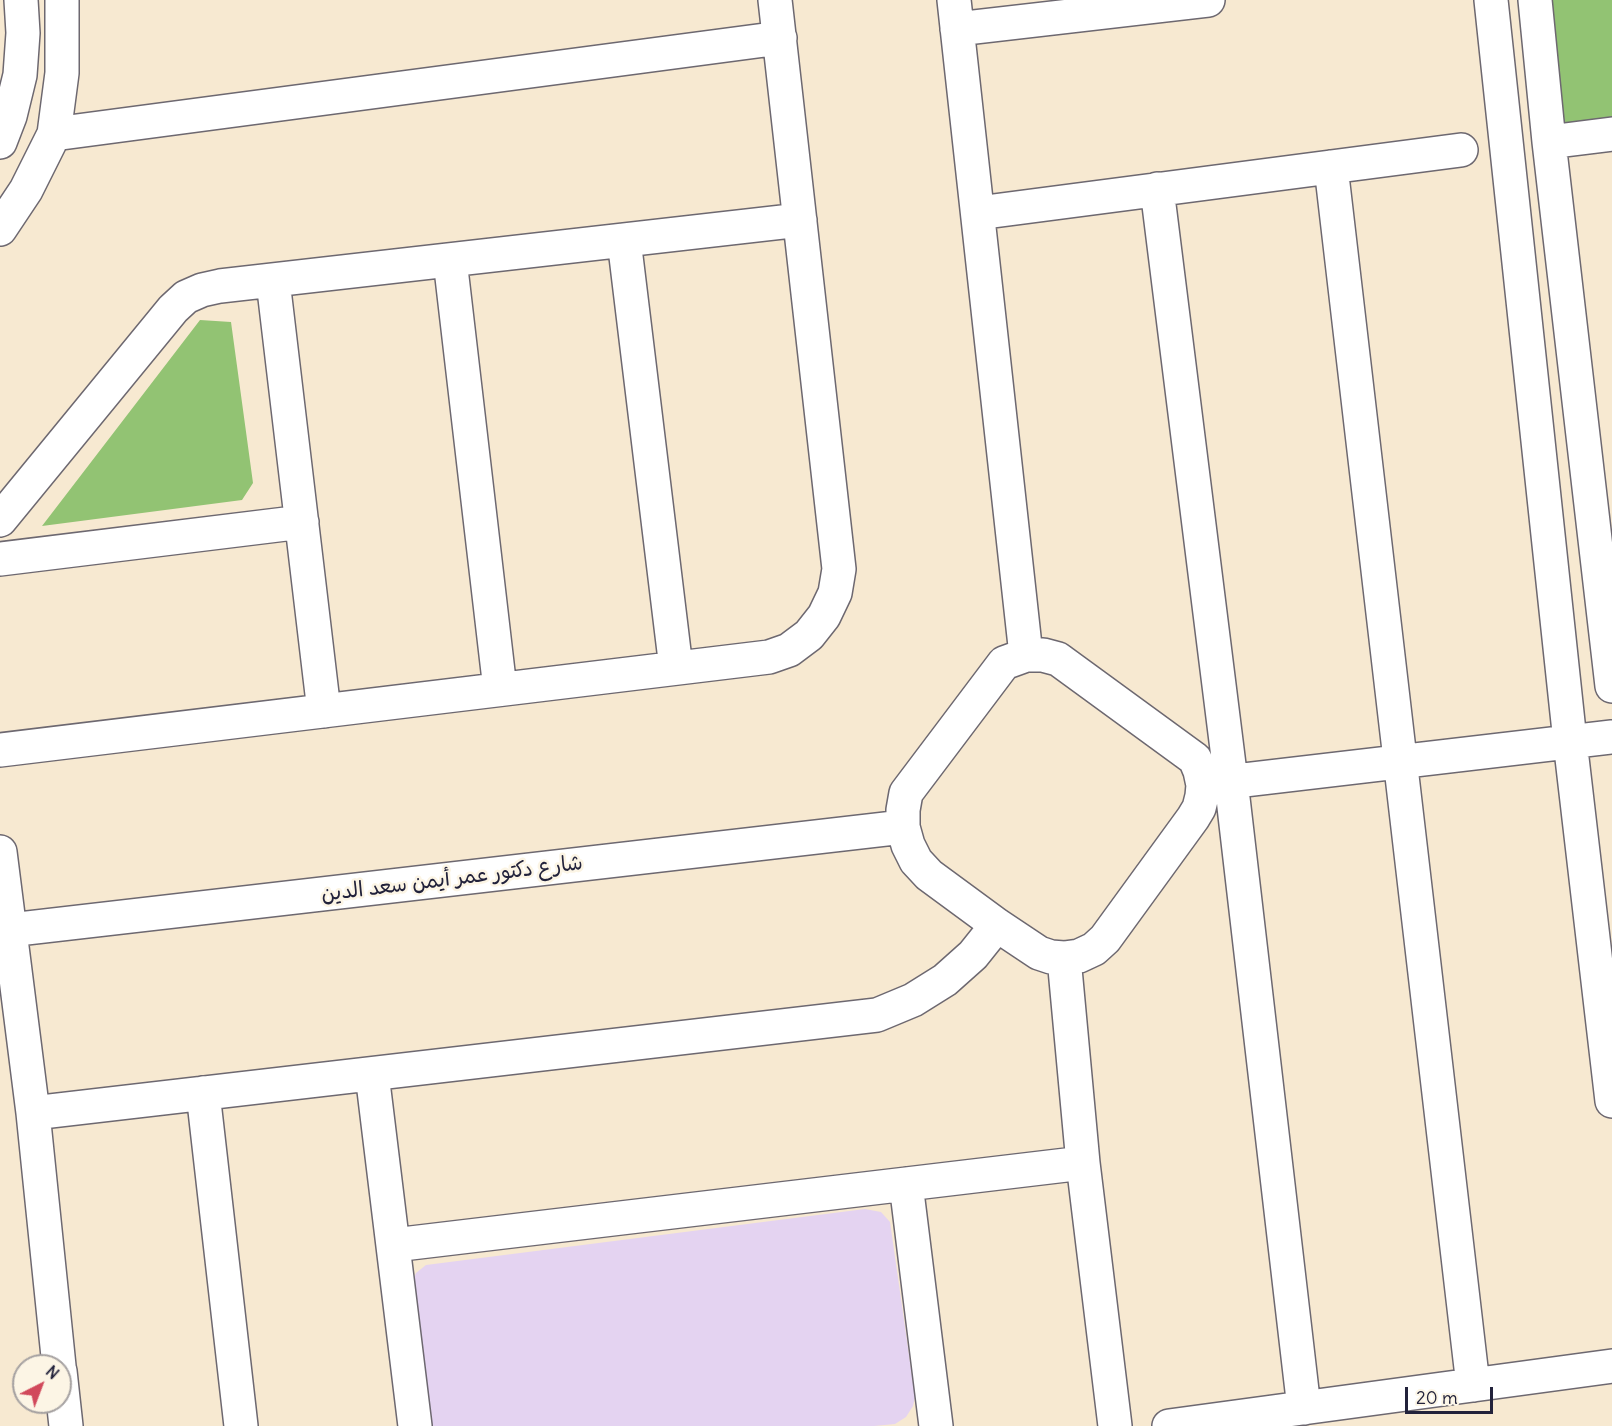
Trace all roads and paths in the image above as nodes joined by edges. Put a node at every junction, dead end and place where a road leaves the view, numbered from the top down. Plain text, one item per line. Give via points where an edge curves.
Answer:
1 (21, 0) edge
2 (62, 0) edge
3 (775, 0) edge
4 (1208, 0) edge
5 (1491, 0) edge
6 (1535, 0) edge
7 (956, 15) edge
8 (780, 38) junction
9 (54, 134) junction
10 (1612, 134) edge
11 (0, 142) edge
12 (1549, 142) junction
13 (1461, 150) dead end
14 (1331, 167) junction
15 (1157, 189) junction
16 (978, 213) junction
17 (800, 220) junction
18 (0, 229) edge
19 (624, 240) junction
20 (450, 260) junction
21 (273, 281) junction
22 (0, 520) edge
23 (302, 522) junction
24 (1597, 553) junction
25 (1550, 558) junction
26 (0, 559) edge
27 (1026, 655) junction
28 (676, 668) junction
29 (1612, 686) edge
30 (500, 690) junction
31 (324, 711) junction
32 (1612, 737) edge
33 (1570, 741) junction
34 (0, 750) edge
35 (1400, 761) junction
36 (1217, 783) junction
37 (903, 827) junction
38 (0, 852) edge
39 (997, 925) junction
40 (5, 931) edge
41 (1064, 958) junction
42 (372, 1074) junction
43 (203, 1093) junction
44 (1612, 1101) edge
45 (33, 1113) junction
46 (1083, 1163) junction
47 (906, 1184) junction
48 (394, 1245) junction
49 (59, 1354) edge
50 (1612, 1366) edge
51 (1473, 1385) junction
52 (1304, 1408) junction
53 (241, 1426) edge
54 (415, 1426) edge
55 (936, 1426) edge
56 (1115, 1426) edge
57 (1169, 1426) edge

1 - 11 street via 20,75
2 - 9 street via 62,73
3 - 8 street
4 - 7 street
5 - 25 street
6 - 12 street
7 - 16 street
8 - 9 street
8 - 17 street
9 - 18 street via 26,190
10 - 12 street
12 - 24 street
13 - 14 street
14 - 15 street
14 - 35 street
15 - 16 street
15 - 36 street
16 - 27 street
17 - 19 street
17 - 28 street via 839,569 835,593 809,635 789,650 769,657
19 - 20 street
19 - 28 street
20 - 21 street
20 - 30 street
21 - 22 street via 220,286 186,297
21 - 23 street
23 - 26 street
23 - 31 street
24 - 25 street
24 - 29 street
25 - 33 street
27 - 36 street via 1058,659 1195,759 1200,771
27 - 37 street via 1004,663 906,793
28 - 30 street
30 - 31 street
31 - 34 street
32 - 33 street
33 - 35 street
33 - 44 street
35 - 36 street
35 - 51 street
36 - 41 street via 1202,796 1193,818 1105,939 1079,956
36 - 52 street
37 - 39 street via 916,861 929,875
37 - 40 street, شارع دكتور عمر أيمن سعد الدين
38 - 40 street
39 - 41 street via 1039,953
39 - 42 street via 945,980 913,1000 877,1015
40 - 45 street
41 - 46 street
42 - 43 street
42 - 48 street
43 - 45 street
43 - 53 street
45 - 49 street
46 - 47 street
46 - 56 street
47 - 48 street
47 - 55 street
48 - 54 street
50 - 51 street
51 - 52 street
52 - 57 street

